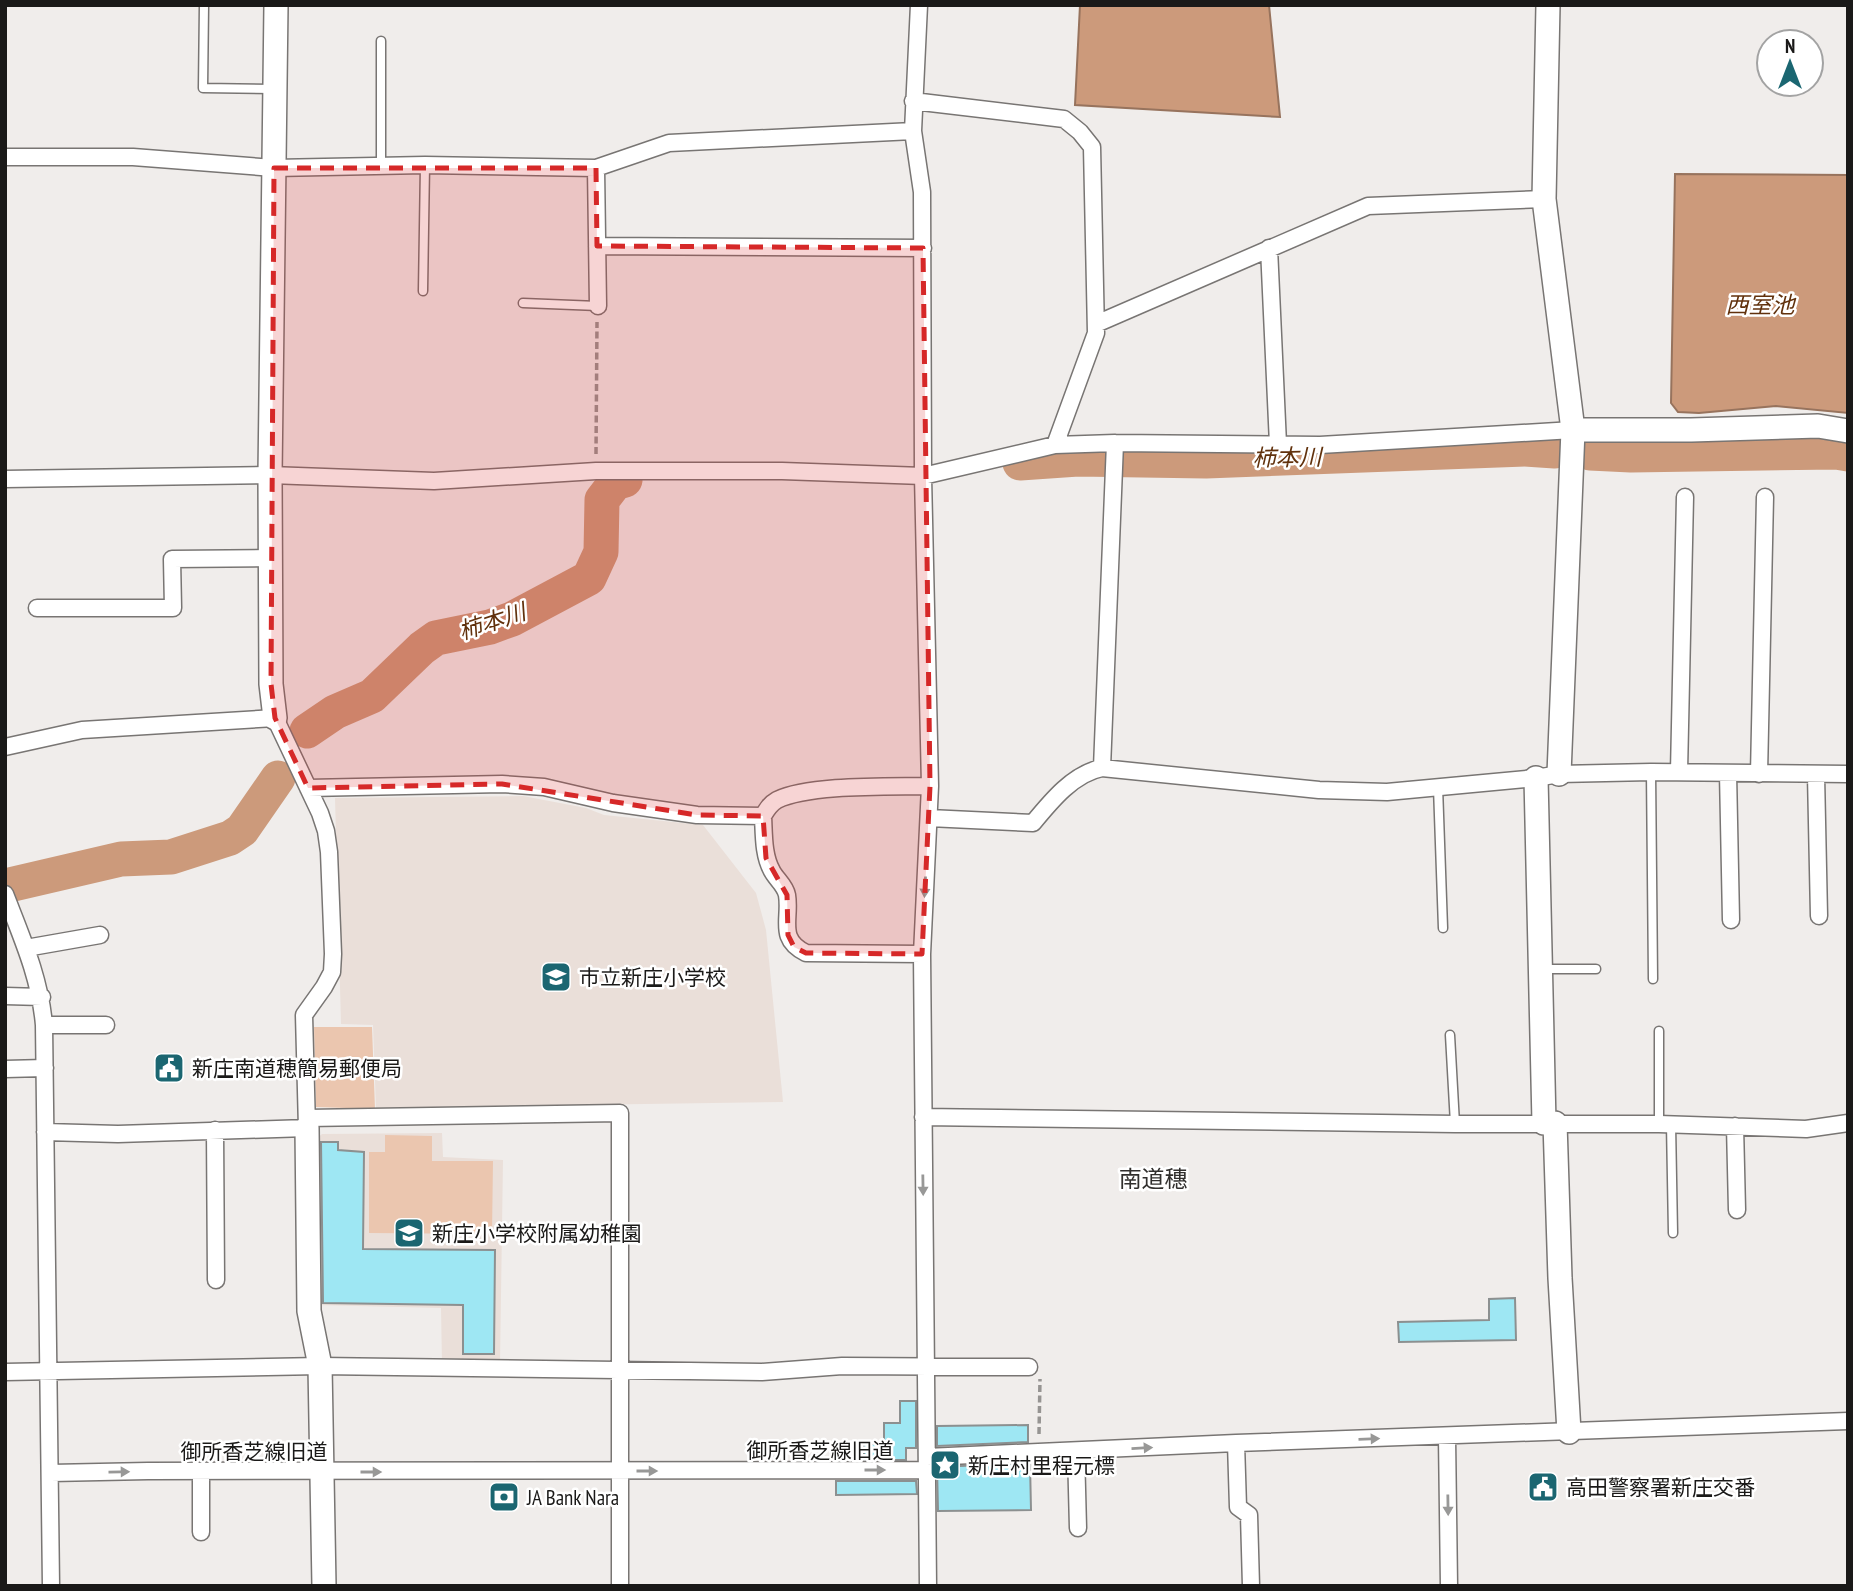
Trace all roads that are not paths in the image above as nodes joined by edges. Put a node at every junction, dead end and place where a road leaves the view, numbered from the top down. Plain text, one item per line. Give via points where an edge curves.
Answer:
1 (204, 5) edge
2 (276, 5) edge
3 (919, 5) edge
4 (1548, 5) edge
5 (381, 41) dead end
6 (274, 89) junction
7 (913, 102) junction
8 (912, 131) junction
9 (5, 157) edge
10 (425, 165) junction
11 (381, 166) junction
12 (274, 168) junction
13 (596, 168) junction
14 (1544, 199) junction
15 (597, 246) junction
16 (923, 248) junction
17 (1269, 248) junction
18 (423, 291) dead end
19 (523, 303) dead end
20 (598, 306) joint
21 (1096, 324) junction
22 (1573, 430) junction
23 (1848, 431) edge
24 (1278, 444) junction
25 (1055, 445) junction
26 (1114, 454) junction
27 (270, 475) junction
28 (923, 476) junction
29 (5, 480) edge
30 (1685, 497) dead end
31 (1765, 497) dead end
32 (271, 558) junction
33 (37, 608) dead end
34 (275, 718) junction
35 (5, 747) edge
36 (1102, 768) junction
37 (1651, 772) junction
38 (1679, 772) junction
39 (1728, 773) junction
40 (1759, 774) junction
41 (1848, 774) edge
42 (1816, 775) junction
43 (1547, 776) junction
44 (930, 786) junction
45 (1438, 787) junction
46 (308, 788) junction
47 (763, 816) junction
48 (929, 818) junction
49 (6, 895) edge
50 (1819, 916) dead end
51 (1731, 920) dead end
52 (1443, 928) dead end
53 (100, 936) dead end
54 (26, 948) junction
55 (922, 954) junction
56 (1541, 969) junction
57 (1596, 969) dead end
58 (1653, 979) dead end
59 (5, 996) edge
60 (42, 997) junction
61 (44, 1025) junction
62 (106, 1025) dead end
63 (1659, 1031) dead end
64 (1450, 1035) dead end
65 (45, 1068) junction
66 (5, 1069) edge
67 (923, 1117) junction
68 (307, 1123) junction
69 (1549, 1123) junction
70 (1455, 1124) junction
71 (1665, 1124) junction
72 (1848, 1124) edge
73 (1735, 1126) junction
74 (215, 1130) junction
75 (45, 1132) junction
76 (1737, 1210) dead end
77 (1673, 1233) dead end
78 (216, 1280) dead end
79 (320, 1366) junction
80 (925, 1366) junction
81 (1029, 1367) road end
82 (619, 1369) junction
83 (48, 1370) junction
84 (5, 1372) edge
85 (1848, 1421) edge
86 (1569, 1432) junction
87 (1447, 1437) junction
88 (1236, 1443) junction
89 (1076, 1451) junction
90 (927, 1464) junction
91 (201, 1471) junction
92 (619, 1471) junction
93 (323, 1472) junction
94 (51, 1473) junction
95 (1078, 1528) dead end
96 (201, 1532) dead end
97 (51, 1586) edge
98 (324, 1586) edge
99 (620, 1586) edge
100 (928, 1586) edge
101 (1251, 1586) edge
102 (1449, 1586) edge

1 - 6 lane via 203,88
2 - 6 street
3 - 7 street
4 - 14 street
5 - 11 lane
6 - 12 street
7 - 8 street
7 - 21 street via 1064,119 1080,132 1092,147
8 - 13 street via 669,143
8 - 16 street via 922,192
9 - 12 street via 133,158
10 - 11 street
10 - 13 street
10 - 18 lane
11 - 12 street
12 - 27 street
13 - 15 street
14 - 17 street via 1368,206
14 - 22 street
15 - 16 street
15 - 20 street
16 - 28 street
17 - 21 street
17 - 24 street
19 - 20 lane
21 - 25 street
22 - 23 street via 1818,426
22 - 24 street
22 - 43 street
24 - 26 street
25 - 26 street
25 - 28 street
26 - 36 street
27 - 28 street via 434,481 596,471
27 - 29 street
27 - 32 street
28 - 44 street
30 - 38 street
31 - 40 street
32 - 33 street via 172,559 173,608
32 - 34 street
34 - 35 street via 82,730
34 - 46 street
36 - 45 street via 1319,790 1387,792
36 - 48 street via 1075,780 1033,822
37 - 38 street
37 - 43 street
37 - 58 lane
38 - 39 street
39 - 40 street
39 - 51 street
40 - 42 street
41 - 42 street
42 - 50 street
43 - 45 street
43 - 56 street
44 - 47 street via 822,790 780,799 769,805
44 - 48 street
45 - 52 lane
46 - 47 street via 502,784 544,787 697,815
46 - 68 street via 326,831 334,954 332,972 304,1014
47 - 55 street via 766,858 787,895 788,936 794,947 806,953
48 -> 55 street
49 - 54 street
53 - 54 street
54 - 60 street
55 - 67 street
56 - 57 lane
56 - 69 street
59 - 60 street
60 - 61 street
61 - 62 street
61 - 65 street
63 - 71 lane
64 - 70 lane
65 - 66 street
65 - 75 street
67 - 70 street
67 -> 80 street
68 - 74 street
68 - 79 street via 309,1311
68 - 82 street via 620,1113
69 - 70 street
69 - 71 street
69 - 86 street
71 - 73 street
71 - 77 lane
72 - 73 street via 1806,1129
73 - 76 street
74 - 75 street
74 - 78 street
75 - 83 street
79 - 82 street
79 - 83 street
79 - 93 street
80 - 81 street
80 - 82 street
80 - 90 street
82 - 92 street
83 - 84 street
83 - 94 street
85 - 86 street, 御所香芝線旧道
86 - 87 street, 御所香芝線旧道
88 -> 87 street, 御所香芝線旧道
87 -> 102 street
89 -> 88 street, 御所香芝線旧道
88 - 101 street via 1238,1507 1249,1516
89 - 90 street, 御所香芝線旧道
89 - 95 street
92 -> 90 street, 御所香芝線旧道
90 - 100 street
91 - 93 street, 御所香芝線旧道
94 -> 91 street, 御所香芝線旧道
91 - 96 street
93 -> 92 street, 御所香芝線旧道
92 - 99 street
93 - 98 street
94 - 97 street

